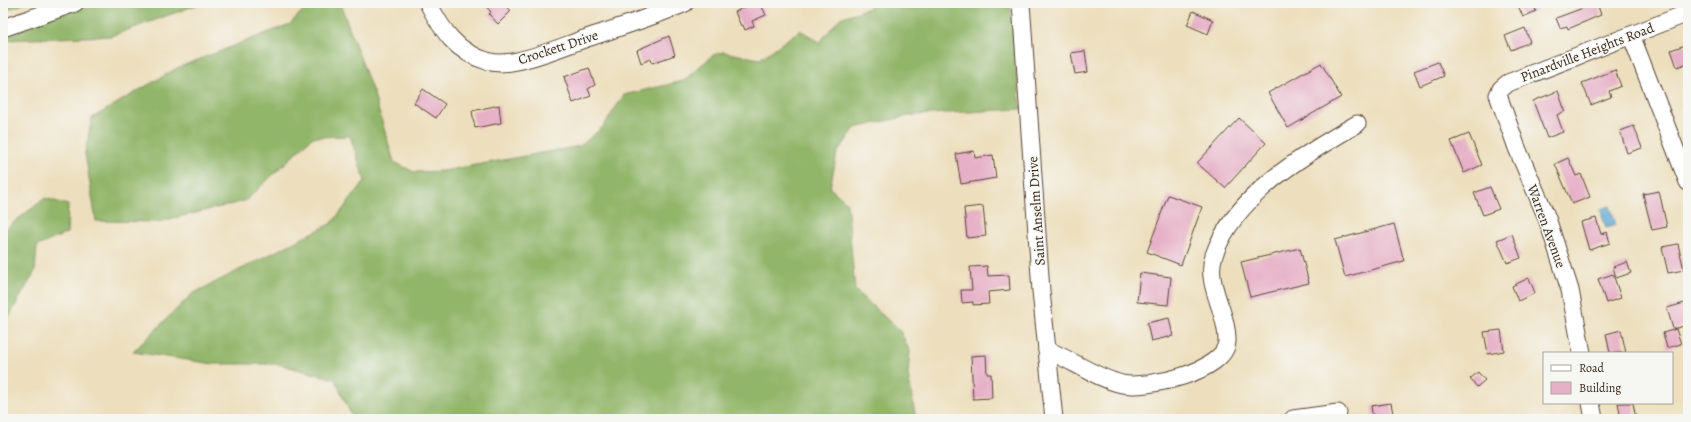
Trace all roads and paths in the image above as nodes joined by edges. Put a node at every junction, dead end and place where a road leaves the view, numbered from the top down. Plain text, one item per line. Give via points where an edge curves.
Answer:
1 (75, 3) edge
2 (428, 3) edge
3 (685, 3) edge
4 (1021, 3) edge
5 (1688, 13) edge
6 (3, 28) edge
7 (1631, 35) junction
8 (1500, 102) joint
9 (1357, 124) dead end
10 (1688, 182) edge
11 (1047, 350) junction
12 (1582, 352) edge
13 (1591, 404) edge
14 (1338, 413) dead end
15 (1312, 418) edge
16 (1054, 419) edge
17 (1293, 419) edge
18 (1594, 419) edge

1 - 6 street
2 - 3 street, Crockett Drive via 444,30 461,49 474,57 502,63 519,61 550,51
4 - 11 street, Saint Anselm Drive
5 - 7 street, Pinardville Heights Road
7 - 8 street, Pinardville Heights Road via 1508,83 1498,95
7 - 10 street
8 - 12 street, Warren Avenue via 1547,218 1570,290
9 - 11 street via 1293,163 1257,194 1228,228 1214,256 1212,268 1227,342 1221,355 1213,362 1198,371 1131,386 1107,379
11 - 16 street, Saint Anselm Drive
13 - 18 street
14 - 15 street
15 - 17 street

